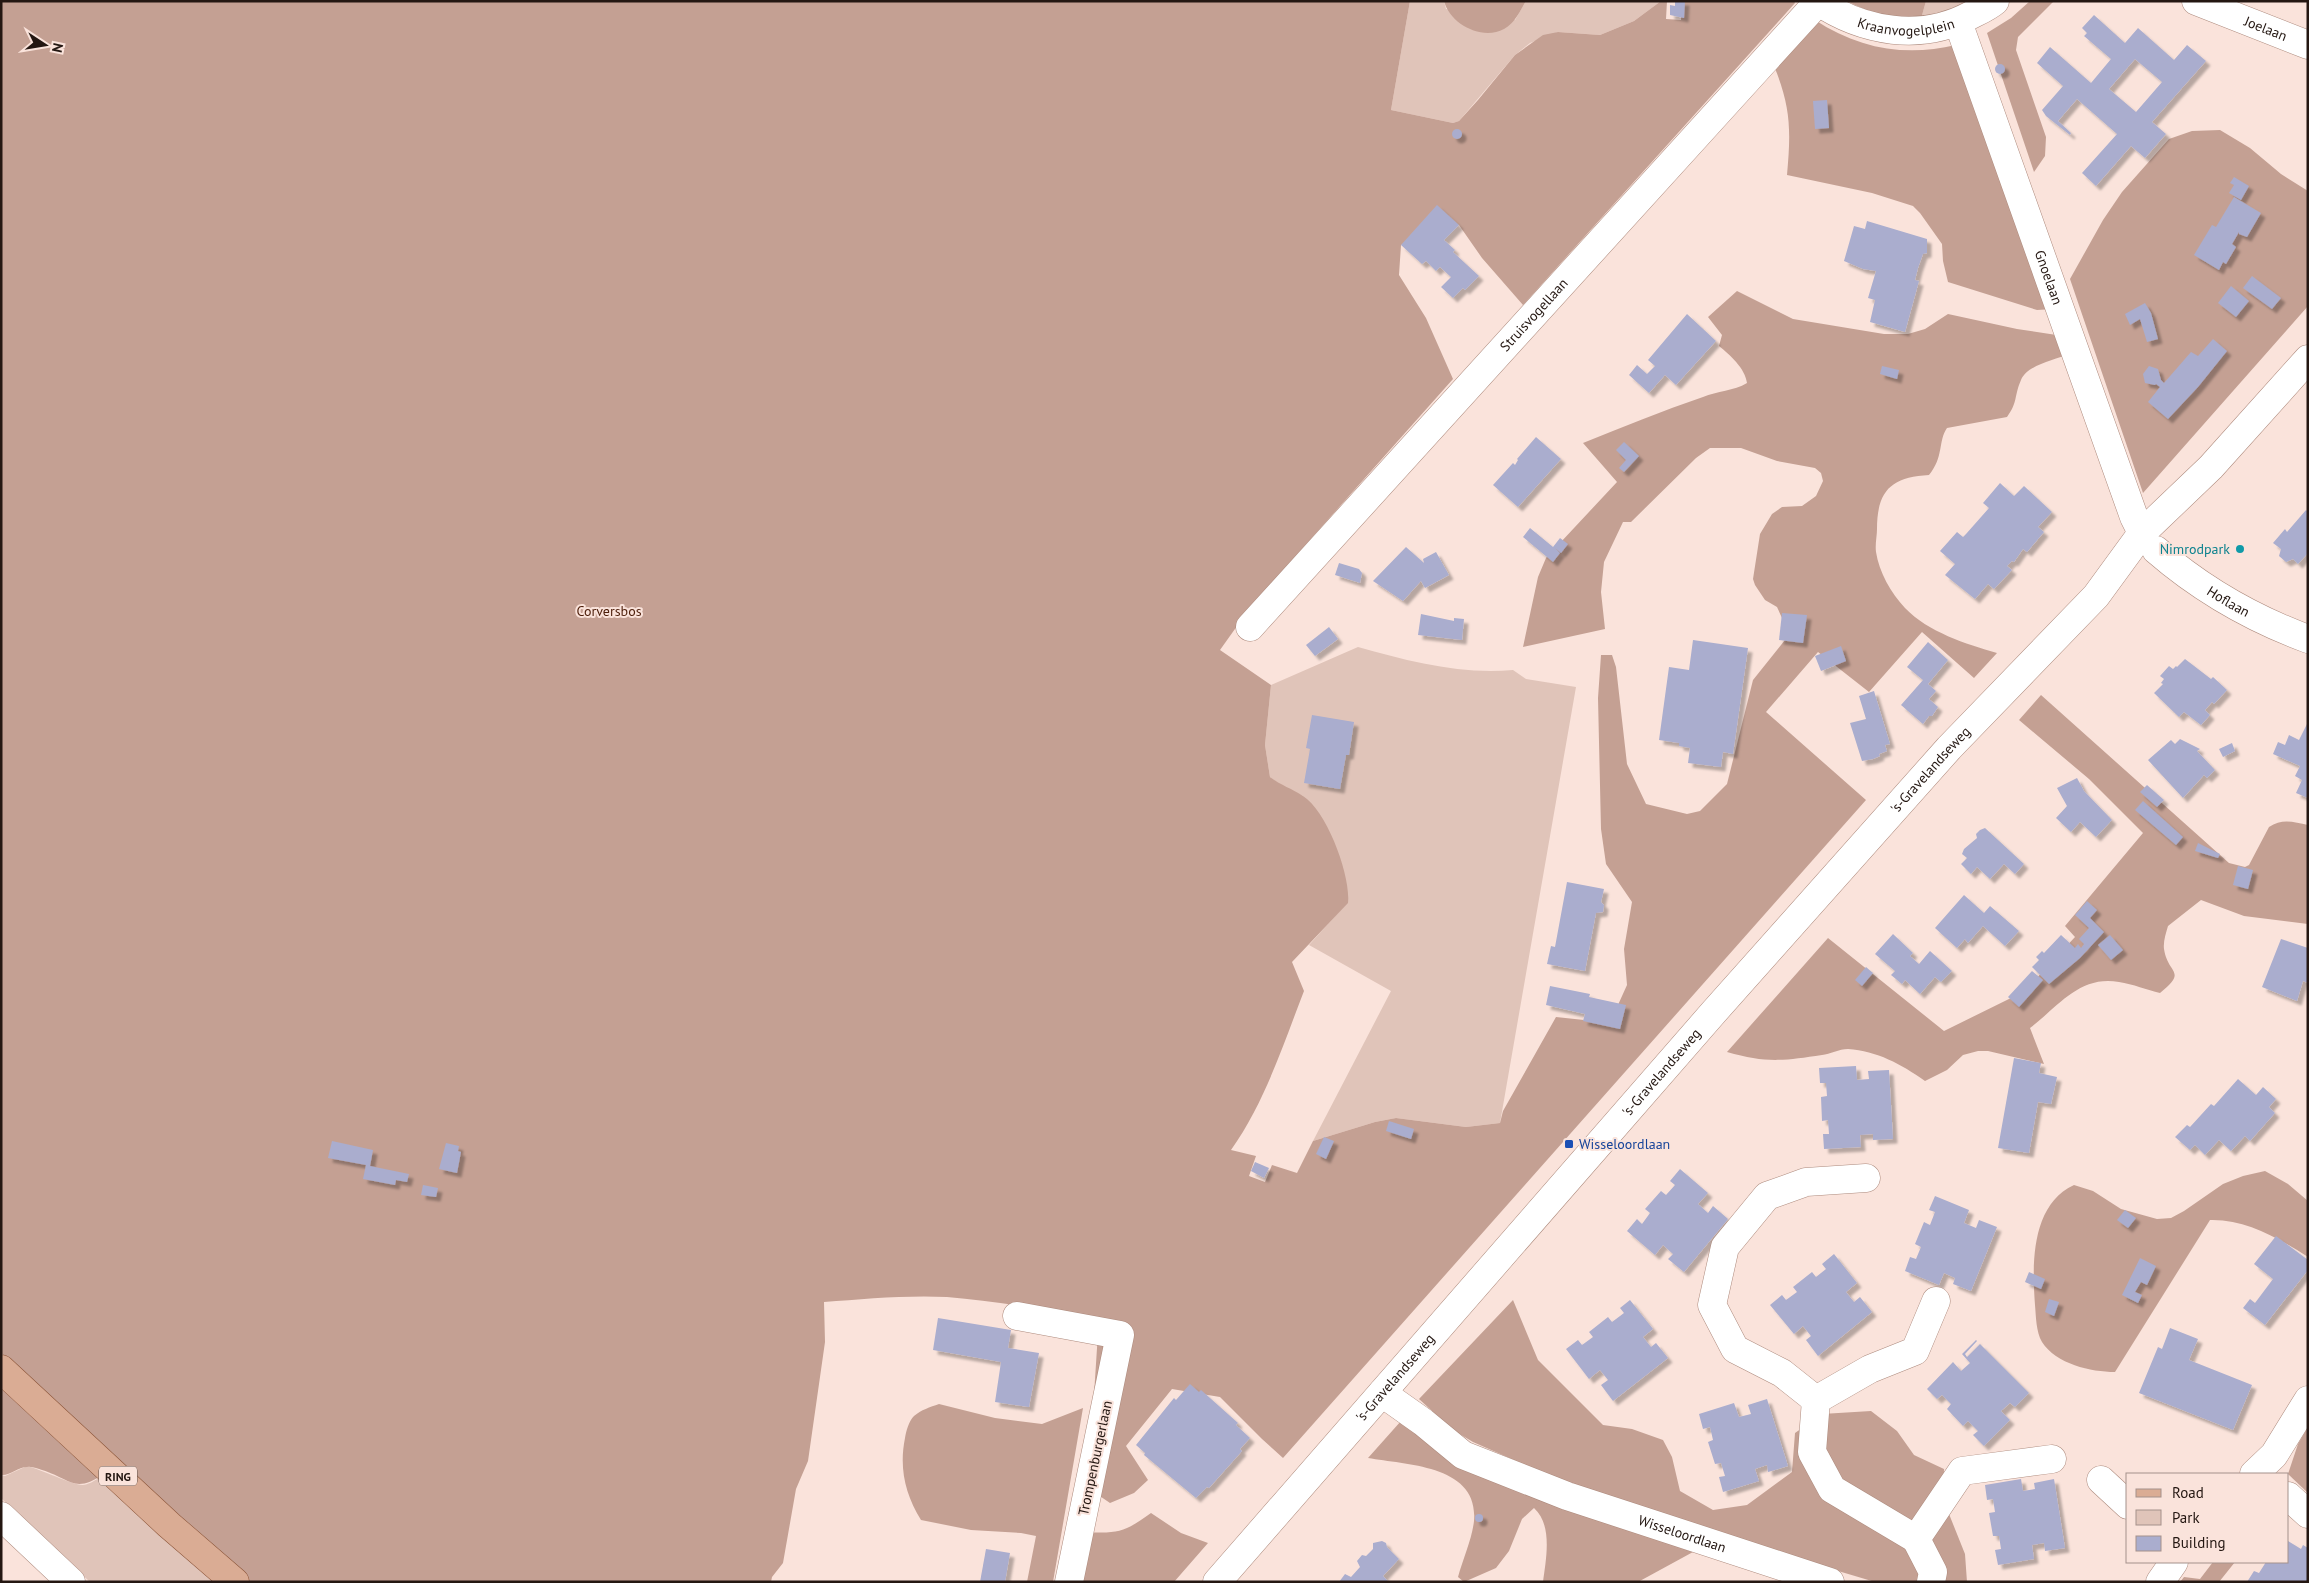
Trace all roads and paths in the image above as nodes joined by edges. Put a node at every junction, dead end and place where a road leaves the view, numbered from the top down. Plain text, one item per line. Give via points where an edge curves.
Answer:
1 (1995, 1) edge
2 (2196, 1) edge
3 (1817, 2) edge
4 (1958, 22) junction
5 (2308, 45) edge
6 (2308, 359) edge
7 (2148, 541) junction
8 (1250, 627) dead end
9 (2308, 639) edge
10 (1866, 1178) dead end
11 (1936, 1301) dead end
12 (1017, 1316) dead end
13 (1, 1369) edge
14 (1382, 1393) junction
15 (1816, 1400) junction
16 (2308, 1400) edge
17 (2052, 1459) dead end
18 (2259, 1473) edge
19 (2101, 1480) dead end
20 (2289, 1497) edge
21 (2126, 1503) edge
22 (2308, 1514) edge
23 (1, 1516) edge
24 (1916, 1538) junction
25 (2173, 1563) edge
26 (71, 1582) edge
27 (235, 1582) edge
28 (1069, 1582) edge
29 (1217, 1582) edge
30 (1830, 1582) edge
31 (1932, 1582) edge
32 (2160, 1582) edge

1 - 4 street, Kraanvogelplein
2 - 5 street, Joelaan
3 - 4 street, Kraanvogelplein via 1849,20 1885,30 1922,31
3 - 8 street, Struisvogellaan
4 - 7 street, Gnoelaan via 2134,517
6 - 7 street, 's-Gravelandseweg
7 - 9 street, Hoflaan via 2221,600
7 - 14 street, 's-Gravelandseweg via 1949,748
10 - 15 street via 1806,1182 1767,1196 1725,1247 1722,1257 1712,1305 1735,1349 1782,1373
11 - 15 street via 1915,1351 1870,1369
12 - 28 street, Trompenburgerlaan via 1120,1335
13 - 27 main road, RING
14 - 29 street, 's-Gravelandseweg
14 - 30 street, Wisseloordlaan via 1463,1454 1567,1496
15 - 24 street via 1812,1452 1832,1489
16 - 18 street
17 - 24 street via 1962,1471
19 - 21 street
20 - 22 street
23 - 26 street
24 - 31 street via 1933,1572
25 - 32 street

